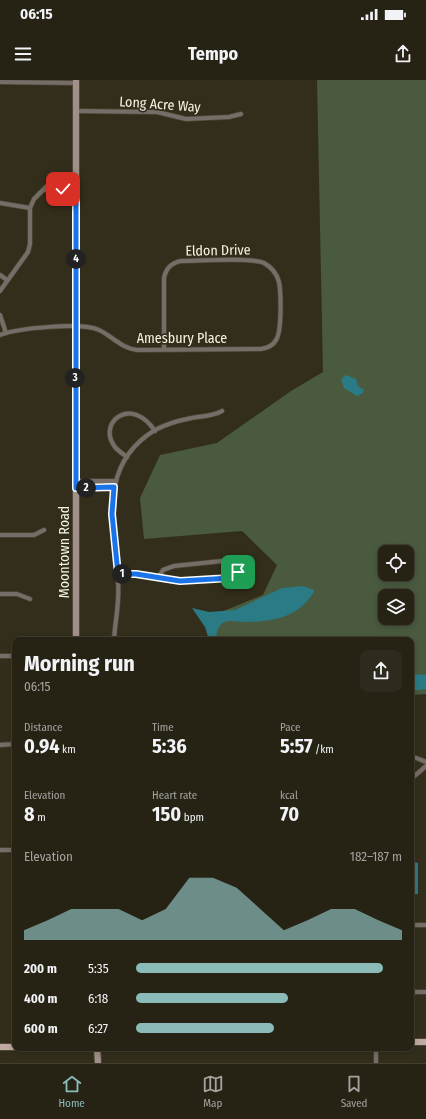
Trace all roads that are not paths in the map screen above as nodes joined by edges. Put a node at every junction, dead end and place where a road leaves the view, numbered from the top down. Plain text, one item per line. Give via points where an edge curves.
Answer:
1 (76, 81) edge
2 (0, 82) edge
3 (76, 111) junction
4 (241, 114) dead end
5 (76, 186) junction
6 (0, 203) edge
7 (30, 208) junction
8 (0, 275) edge
9 (7, 280) junction
10 (0, 291) edge
11 (0, 315) edge
12 (76, 327) junction
13 (6, 333) junction
14 (0, 335) edge
15 (274, 344) joint
16 (164, 349) junction
17 (222, 411) dead end
18 (155, 430) junction
19 (127, 457) junction
20 (115, 481) junction
21 (76, 484) junction
22 (114, 487) junction
23 (44, 530) dead end
24 (0, 535) edge
25 (118, 574) junction
26 (158, 578) junction
27 (0, 594) edge
28 (30, 599) dead end
29 (76, 637) edge
30 (114, 637) edge
31 (0, 656) edge
32 (12, 656) edge
33 (12, 744) edge
34 (0, 745) edge
35 (414, 757) edge
36 (426, 762) edge
37 (426, 766) edge
38 (414, 776) edge
39 (0, 850) edge
40 (12, 850) edge
41 (414, 925) edge
42 (426, 925) edge
43 (414, 992) edge
44 (426, 992) edge
45 (414, 1042) edge
46 (426, 1042) edge
47 (0, 1047) edge
48 (12, 1047) edge
49 (97, 1051) edge
50 (376, 1051) edge
51 (98, 1063) edge
52 (376, 1063) edge

1 - 2 street
1 - 3 street, Moontown Road
3 - 4 street, Long Acre Way via 157,112 186,119
3 - 5 street, Moontown Road
5 - 7 street via 44,190
5 - 12 street, Moontown Road
6 - 7 street
7 - 9 street via 28,252
8 - 9 street
9 - 10 street
11 - 13 street
12 - 13 street, Amesbury Place via 33,328
12 - 16 street, Amesbury Place via 95,329 132,349
12 - 21 street, Moontown Road
13 - 14 street, Amesbury Place
15 - 16 street, Amesbury Place via 261,349
15 - 16 street, Eldon Drive via 279,330 279,287 276,276 268,266 254,260 181,261 169,266 164,274
17 - 18 street via 177,421
18 - 19 street
18 - 19 street via 138,414 128,413 117,418 111,428 111,440 115,448
19 - 20 street
20 - 21 street
20 - 22 street
21 - 22 street
21 - 29 street, Moontown Road
22 - 25 street via 112,514
23 - 24 street via 34,535
25 - 26 street
25 - 30 street
26 - 26 street via 176,581 231,578 236,575 239,568 232,560 174,566 163,570
27 - 28 street via 17,594
31 - 32 street
33 - 34 street
35 - 36 street
37 - 38 street
39 - 40 street
41 - 42 street
43 - 44 street
45 - 46 main road
47 - 48 main road
49 - 51 street
50 - 52 street

